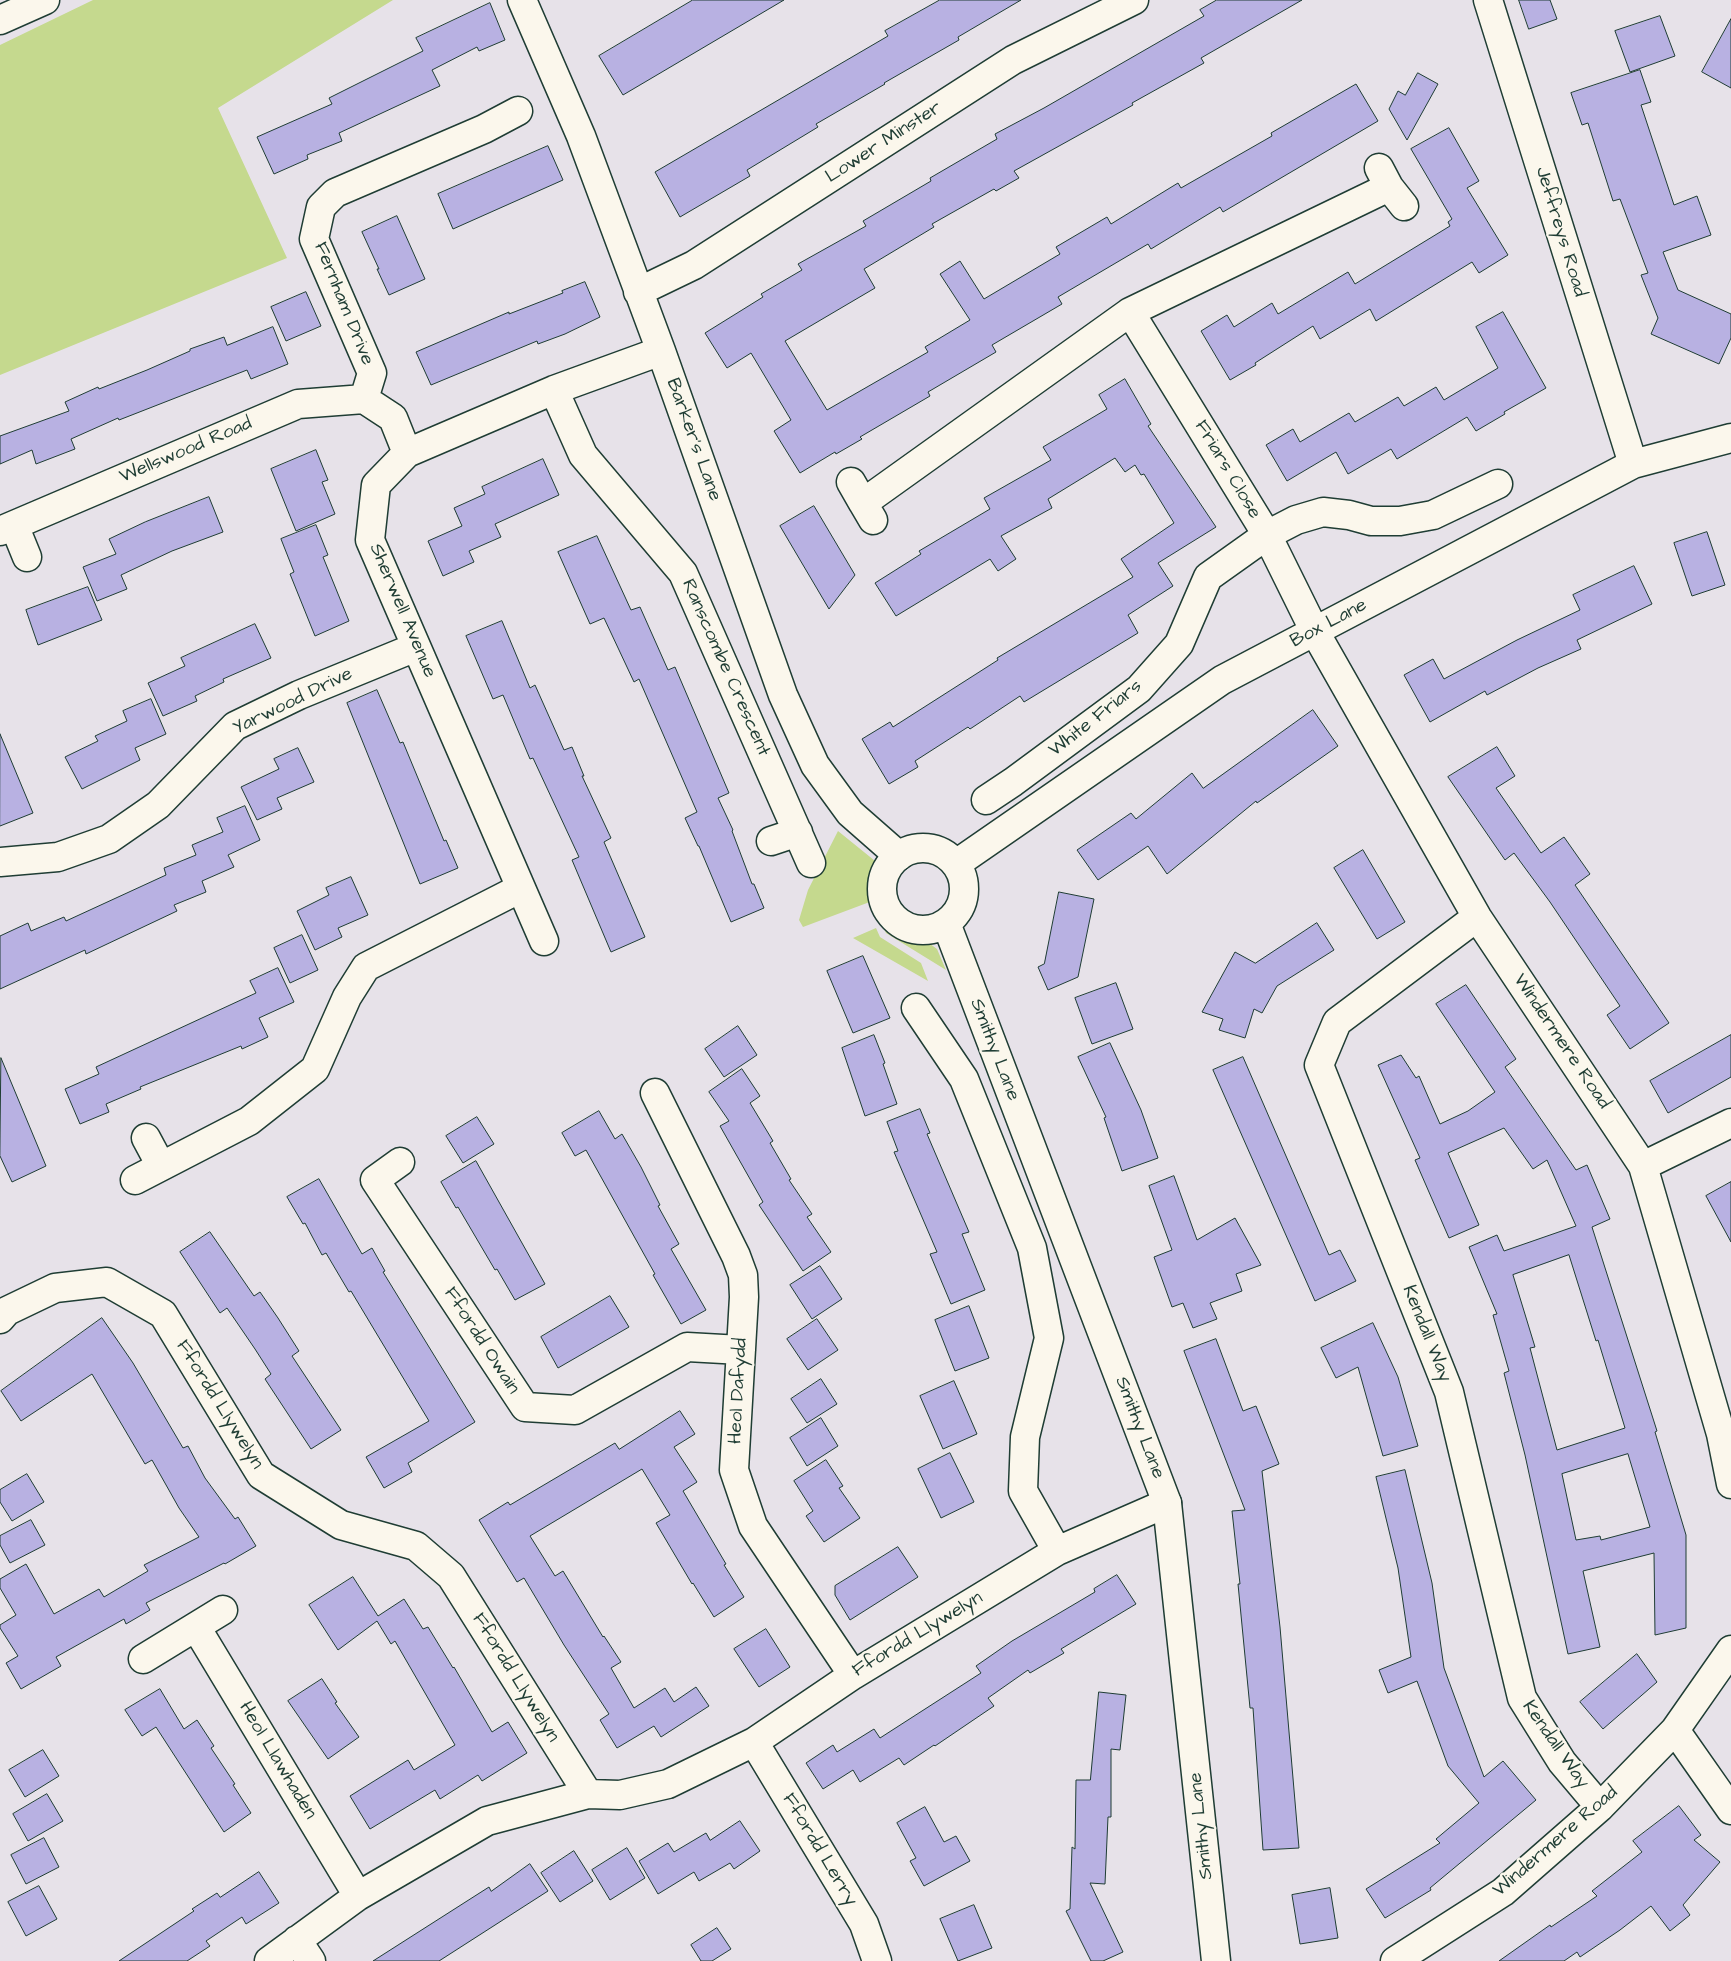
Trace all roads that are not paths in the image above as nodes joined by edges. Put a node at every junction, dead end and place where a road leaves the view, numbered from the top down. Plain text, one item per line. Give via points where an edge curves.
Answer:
1 (45, 0) edge
2 (522, 0) edge
3 (1134, 0) edge
4 (1488, 0) edge
5 (0, 20) edge
6 (518, 111) dead end
7 (1391, 187) dead end
8 (638, 292) junction
9 (1130, 312) junction
10 (661, 352) junction
11 (554, 390) junction
12 (364, 399) junction
13 (1731, 438) edge
14 (407, 453) junction
15 (1633, 464) junction
16 (1498, 484) dead end
17 (862, 502) dead end
18 (7, 528) edge
19 (1267, 535) junction
20 (27, 557) dead end
21 (1315, 632) junction
22 (416, 648) junction
23 (986, 800) dead end
24 (798, 832) junction
25 (771, 841) dead end
26 (899, 856) junction
27 (0, 862) edge
28 (811, 863) dead end
29 (956, 864) junction
30 (521, 888) junction
31 (1477, 917) junction
32 (946, 923) junction
33 (544, 941) dead end
34 (916, 1008) dead end
35 (655, 1093) dead end
36 (1731, 1123) edge
37 (146, 1138) dead end
38 (400, 1162) dead end
39 (161, 1166) junction
40 (1643, 1166) junction
41 (135, 1180) dead end
42 (0, 1318) edge
43 (741, 1350) junction
44 (1731, 1484) edge
45 (1167, 1503) junction
46 (1056, 1551) junction
47 (223, 1610) dead end
48 (196, 1627) junction
49 (1731, 1650) edge
50 (142, 1659) dead end
51 (853, 1675) junction
52 (1675, 1730) junction
53 (754, 1742) junction
54 (588, 1794) junction
55 (1600, 1807) junction
56 (1731, 1810) edge
57 (358, 1896) junction
58 (304, 1951) edge
59 (269, 1961) edge
60 (877, 1961) edge
61 (1216, 1961) edge
62 (1395, 1961) edge

1 - 5 street
2 - 8 street, Barker's Lane via 581,136
3 - 8 street, Lower Minster via 1014,60 694,265
4 - 15 street, Jeffreys Road
6 - 12 street, Fernham Drive via 484,129 335,193 321,206 314,239 372,373
7 - 9 street
8 - 10 street, Barker's Lane
9 - 17 street
9 - 19 street, Friars Close
10 - 11 street, Sherwell Avenue
10 - 26 street, Barker's Lane via 783,695 815,765 850,813
11 - 14 street, Sherwell Avenue
11 - 24 street, Ranscombe Crescent via 583,455 683,573
12 - 14 street via 393,418
12 - 18 street, Wellswood Road via 298,404
13 - 15 street, Box Lane
14 - 22 street, Sherwell Avenue via 376,485 370,540
15 - 21 street, Box Lane
16 - 19 street, White Friars via 1433,515 1400,521 1371,521 1323,512 1296,520
18 - 20 street, Wellswood Road
19 - 21 street, Friars Close
19 - 23 street, White Friars via 1208,577 1180,644 1139,689
21 - 29 street, Box Lane via 1222,680
21 - 31 street, Windermere Road
22 - 27 street, Yarwood Drive via 299,695 235,726 158,805 109,839 58,857
22 - 30 street, Sherwell Avenue
24 - 25 street
24 - 28 street, Ranscombe Crescent
26 - 29 street via 923,847 947,855
26 - 32 street via 889,865 882,892 892,915 900,923 923,930
29 - 32 street via 962,876 962,903
30 - 33 street, Sherwell Avenue
30 - 39 street via 366,968 347,997 315,1069 249,1121
31 - 40 street, Windermere Road
31 - 55 street, Kendall Way via 1337,1022 1319,1065 1449,1392 1522,1698 1562,1762
32 - 45 street, Smithy Lane
34 - 46 street, Smithy Lane via 964,1080 1032,1248 1049,1338 1025,1436 1024,1492
35 - 43 street, Heol Dafydd via 736,1256 744,1297
36 - 40 street
37 - 39 street
38 - 43 street, Ffordd Owain via 375,1180 525,1407 576,1410 687,1347
39 - 41 street
40 - 44 street, Windermere Road via 1721,1434
42 - 54 street, Ffordd Llywelyn via 7,1311 55,1288 107,1282 163,1314 261,1474 341,1525 416,1546 451,1576
43 - 51 street, Heol Dafydd via 734,1470 753,1526
45 - 46 street, Ffordd Llywelyn
45 - 61 street, Smithy Lane
46 - 51 street, Ffordd Llywelyn
47 - 48 street
48 - 50 street
48 - 57 street, Heol Llawhaden
49 - 52 street, Windermere Road
51 - 53 street, Ffordd Llywelyn
52 - 55 street, Windermere Road
52 - 56 street
53 - 54 street, Ffordd Llywelyn via 668,1784 620,1794
53 - 60 street, Ffordd Lerry via 864,1924
54 - 57 street, Ffordd Llywelyn via 487,1820
55 - 62 street, Windermere Road via 1503,1892
57 - 58 street, Ffordd Llywelyn
58 - 59 street, Ffordd Llywelyn

